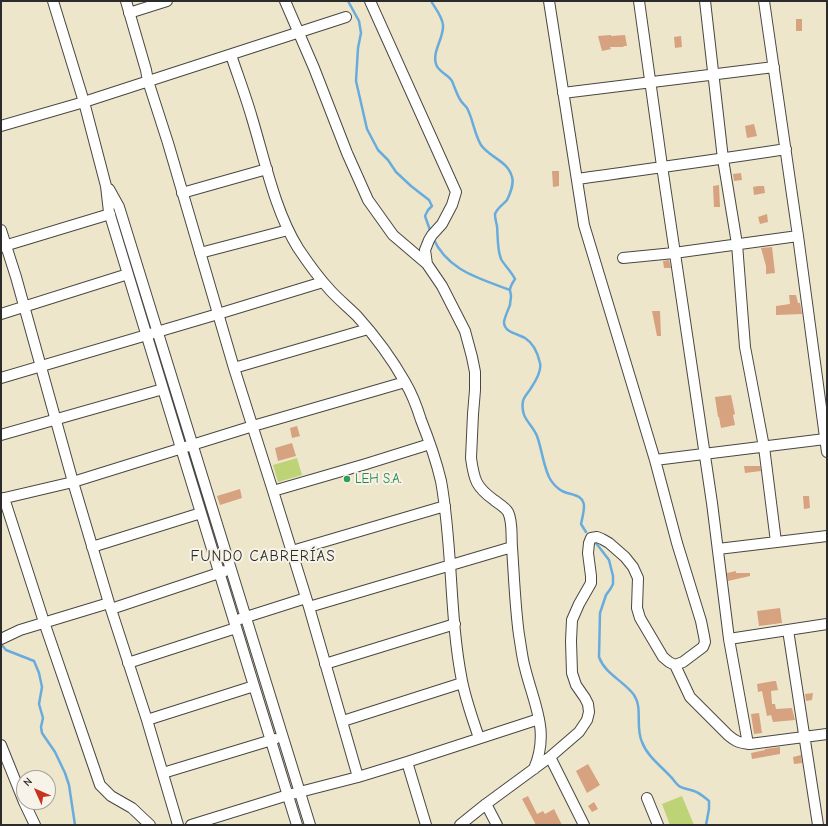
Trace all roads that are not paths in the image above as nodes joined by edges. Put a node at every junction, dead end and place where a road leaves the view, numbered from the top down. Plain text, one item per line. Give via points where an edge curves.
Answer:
1 (53, 1) edge
2 (126, 1) edge
3 (167, 1) edge
4 (285, 1) edge
5 (370, 1) edge
6 (549, 1) edge
7 (639, 1) edge
8 (705, 1) edge
9 (764, 1) edge
10 (129, 13) junction
11 (346, 17) dead end
12 (299, 32) junction
13 (231, 55) junction
14 (774, 67) junction
15 (714, 74) junction
16 (148, 81) junction
17 (650, 83) junction
18 (563, 93) junction
19 (84, 102) junction
20 (1, 126) edge
21 (786, 149) junction
22 (723, 159) junction
23 (662, 166) junction
24 (267, 170) junction
25 (577, 179) junction
26 (106, 186) junction
27 (182, 193) junction
28 (110, 214) junction
29 (1, 230) edge
30 (288, 230) junction
31 (798, 236) junction
32 (737, 244) junction
33 (3, 246) edge
34 (200, 253) junction
35 (674, 253) junction
36 (623, 258) dead end
37 (427, 264) junction
38 (128, 274) junction
39 (323, 282) junction
40 (24, 307) junction
41 (1, 314) edge
42 (218, 314) junction
43 (368, 329) junction
44 (158, 332) junction
45 (147, 335) junction
46 (41, 367) junction
47 (234, 368) junction
48 (1, 378) edge
49 (405, 382) junction
50 (163, 389) junction
51 (56, 420) junction
52 (253, 426) junction
53 (1, 436) edge
54 (825, 439) junction
55 (193, 444) junction
56 (430, 444) junction
57 (764, 447) junction
58 (181, 448) junction
59 (827, 452) edge
60 (704, 454) junction
61 (655, 460) junction
62 (73, 482) junction
63 (273, 491) junction
64 (3, 498) edge
65 (445, 506) junction
66 (201, 512) junction
67 (827, 536) edge
68 (776, 542) junction
69 (92, 547) junction
70 (512, 547) junction
71 (718, 549) junction
72 (292, 551) junction
73 (450, 565) junction
74 (231, 570) junction
75 (220, 573) junction
76 (307, 602) junction
77 (110, 606) junction
78 (245, 617) junction
79 (44, 622) junction
80 (235, 624) junction
81 (455, 624) junction
82 (827, 624) edge
83 (788, 630) junction
84 (1, 639) edge
85 (729, 639) junction
86 (128, 663) junction
87 (325, 664) junction
88 (675, 665) junction
89 (462, 683) junction
90 (254, 686) junction
91 (539, 719) junction
92 (147, 720) junction
93 (342, 721) junction
94 (827, 734) edge
95 (282, 737) junction
96 (805, 737) junction
97 (479, 738) junction
98 (270, 740) junction
99 (748, 744) junction
100 (1, 745) edge
101 (550, 757) junction
102 (407, 762) junction
103 (534, 769) junction
104 (163, 773) junction
105 (358, 777) junction
106 (16, 782) edge
107 (299, 792) junction
108 (288, 795) junction
109 (647, 798) dead end
110 (486, 804) junction
111 (28, 810) edge
112 (423, 824) edge
113 (35, 825) edge
114 (150, 825) edge
115 (178, 825) edge
116 (191, 825) edge
117 (297, 825) edge
118 (310, 825) edge
119 (460, 825) edge
120 (497, 825) edge
121 (584, 825) edge
122 (658, 825) edge
123 (818, 825) edge

1 - 19 street
2 - 10 street
3 - 10 street
4 - 12 street
5 - 37 street via 456,192 442,224 426,246
6 - 18 street
7 - 17 street
8 - 15 street
9 - 14 street
10 - 16 street
11 - 12 street
12 - 13 street
12 - 37 street via 368,200 394,235
13 - 16 street
13 - 24 street
14 - 15 street
14 - 21 street
15 - 17 street
15 - 22 street
16 - 19 street
16 - 27 street
17 - 18 street
17 - 23 street
18 - 25 street
19 - 20 street
19 - 26 street
21 - 22 street
21 - 31 street
22 - 23 street
22 - 32 street
23 - 25 street
23 - 35 street
24 - 27 street
24 - 30 street
25 - 61 street via 584,225
26 - 28 street
26 - 44 street via 119,207
27 - 34 street
28 - 33 street
28 - 38 street
29 - 33 street
30 - 34 street
30 - 39 street
31 - 32 street
31 - 54 street
32 - 35 street
32 - 57 street via 745,347
33 - 40 street
34 - 42 street
35 - 36 street
35 - 60 street
37 - 70 street via 442,286 465,331 475,372 471,458 473,471 478,486 507,511 511,524
38 - 40 street
38 - 45 street
39 - 42 street
39 - 43 street
40 - 41 street
40 - 46 street
42 - 44 street
42 - 47 street
43 - 47 street
43 - 49 street
44 - 45 street
44 - 55 street
45 - 46 street
45 - 50 street
46 - 48 street
46 - 51 street
47 - 52 street
49 - 52 street
49 - 56 street
50 - 51 street
50 - 58 street
51 - 53 street
51 - 62 street
52 - 55 street
52 - 63 street
54 - 57 street
54 - 59 street
55 - 58 street
55 - 74 street
56 - 63 street
56 - 65 street via 437,464
57 - 60 street
57 - 68 street
58 - 62 street
58 - 66 street
60 - 61 street
60 - 71 street
61 - 88 street via 705,642 683,662
62 - 64 street
62 - 69 street
63 - 72 street
64 - 79 street
65 - 72 street
65 - 73 street
66 - 69 street
66 - 75 street
67 - 68 street
68 - 71 street
69 - 77 street
70 - 73 street
70 - 91 street via 524,667
71 - 85 street
72 - 76 street
73 - 76 street
73 - 81 street
74 - 75 street
74 - 78 street
75 - 77 street
75 - 80 street
76 - 78 street
76 - 87 street
77 - 79 street
77 - 86 street
78 - 80 street
78 - 95 street
79 - 84 street
79 - 114 street via 100,785 111,796 132,808
80 - 86 street
80 - 90 street
81 - 87 street
81 - 89 street
82 - 83 street
83 - 85 street
83 - 96 street
85 - 99 street
86 - 92 street
87 - 93 street
88 - 99 street via 690,697 733,740
88 - 101 street via 664,657 640,618 637,608 638,578 633,567 626,557 609,543 597,537 591,538 588,543 591,583 572,620 571,641 572,673 589,712 579,732
89 - 93 street
89 - 97 street
90 - 92 street
90 - 98 street
91 - 97 street
91 - 103 street via 541,739
92 - 104 street
93 - 105 street
94 - 96 street
95 - 98 street
95 - 107 street
96 - 99 street
96 - 123 street
97 - 102 street
98 - 104 street
98 - 108 street
100 - 106 street
101 - 103 street
101 - 121 street
102 - 105 street
102 - 112 street
103 - 110 street
104 - 115 street
105 - 107 street
107 - 108 street
107 - 118 street
108 - 116 street
108 - 117 street
109 - 122 street
110 - 119 street
110 - 120 street
111 - 113 street

